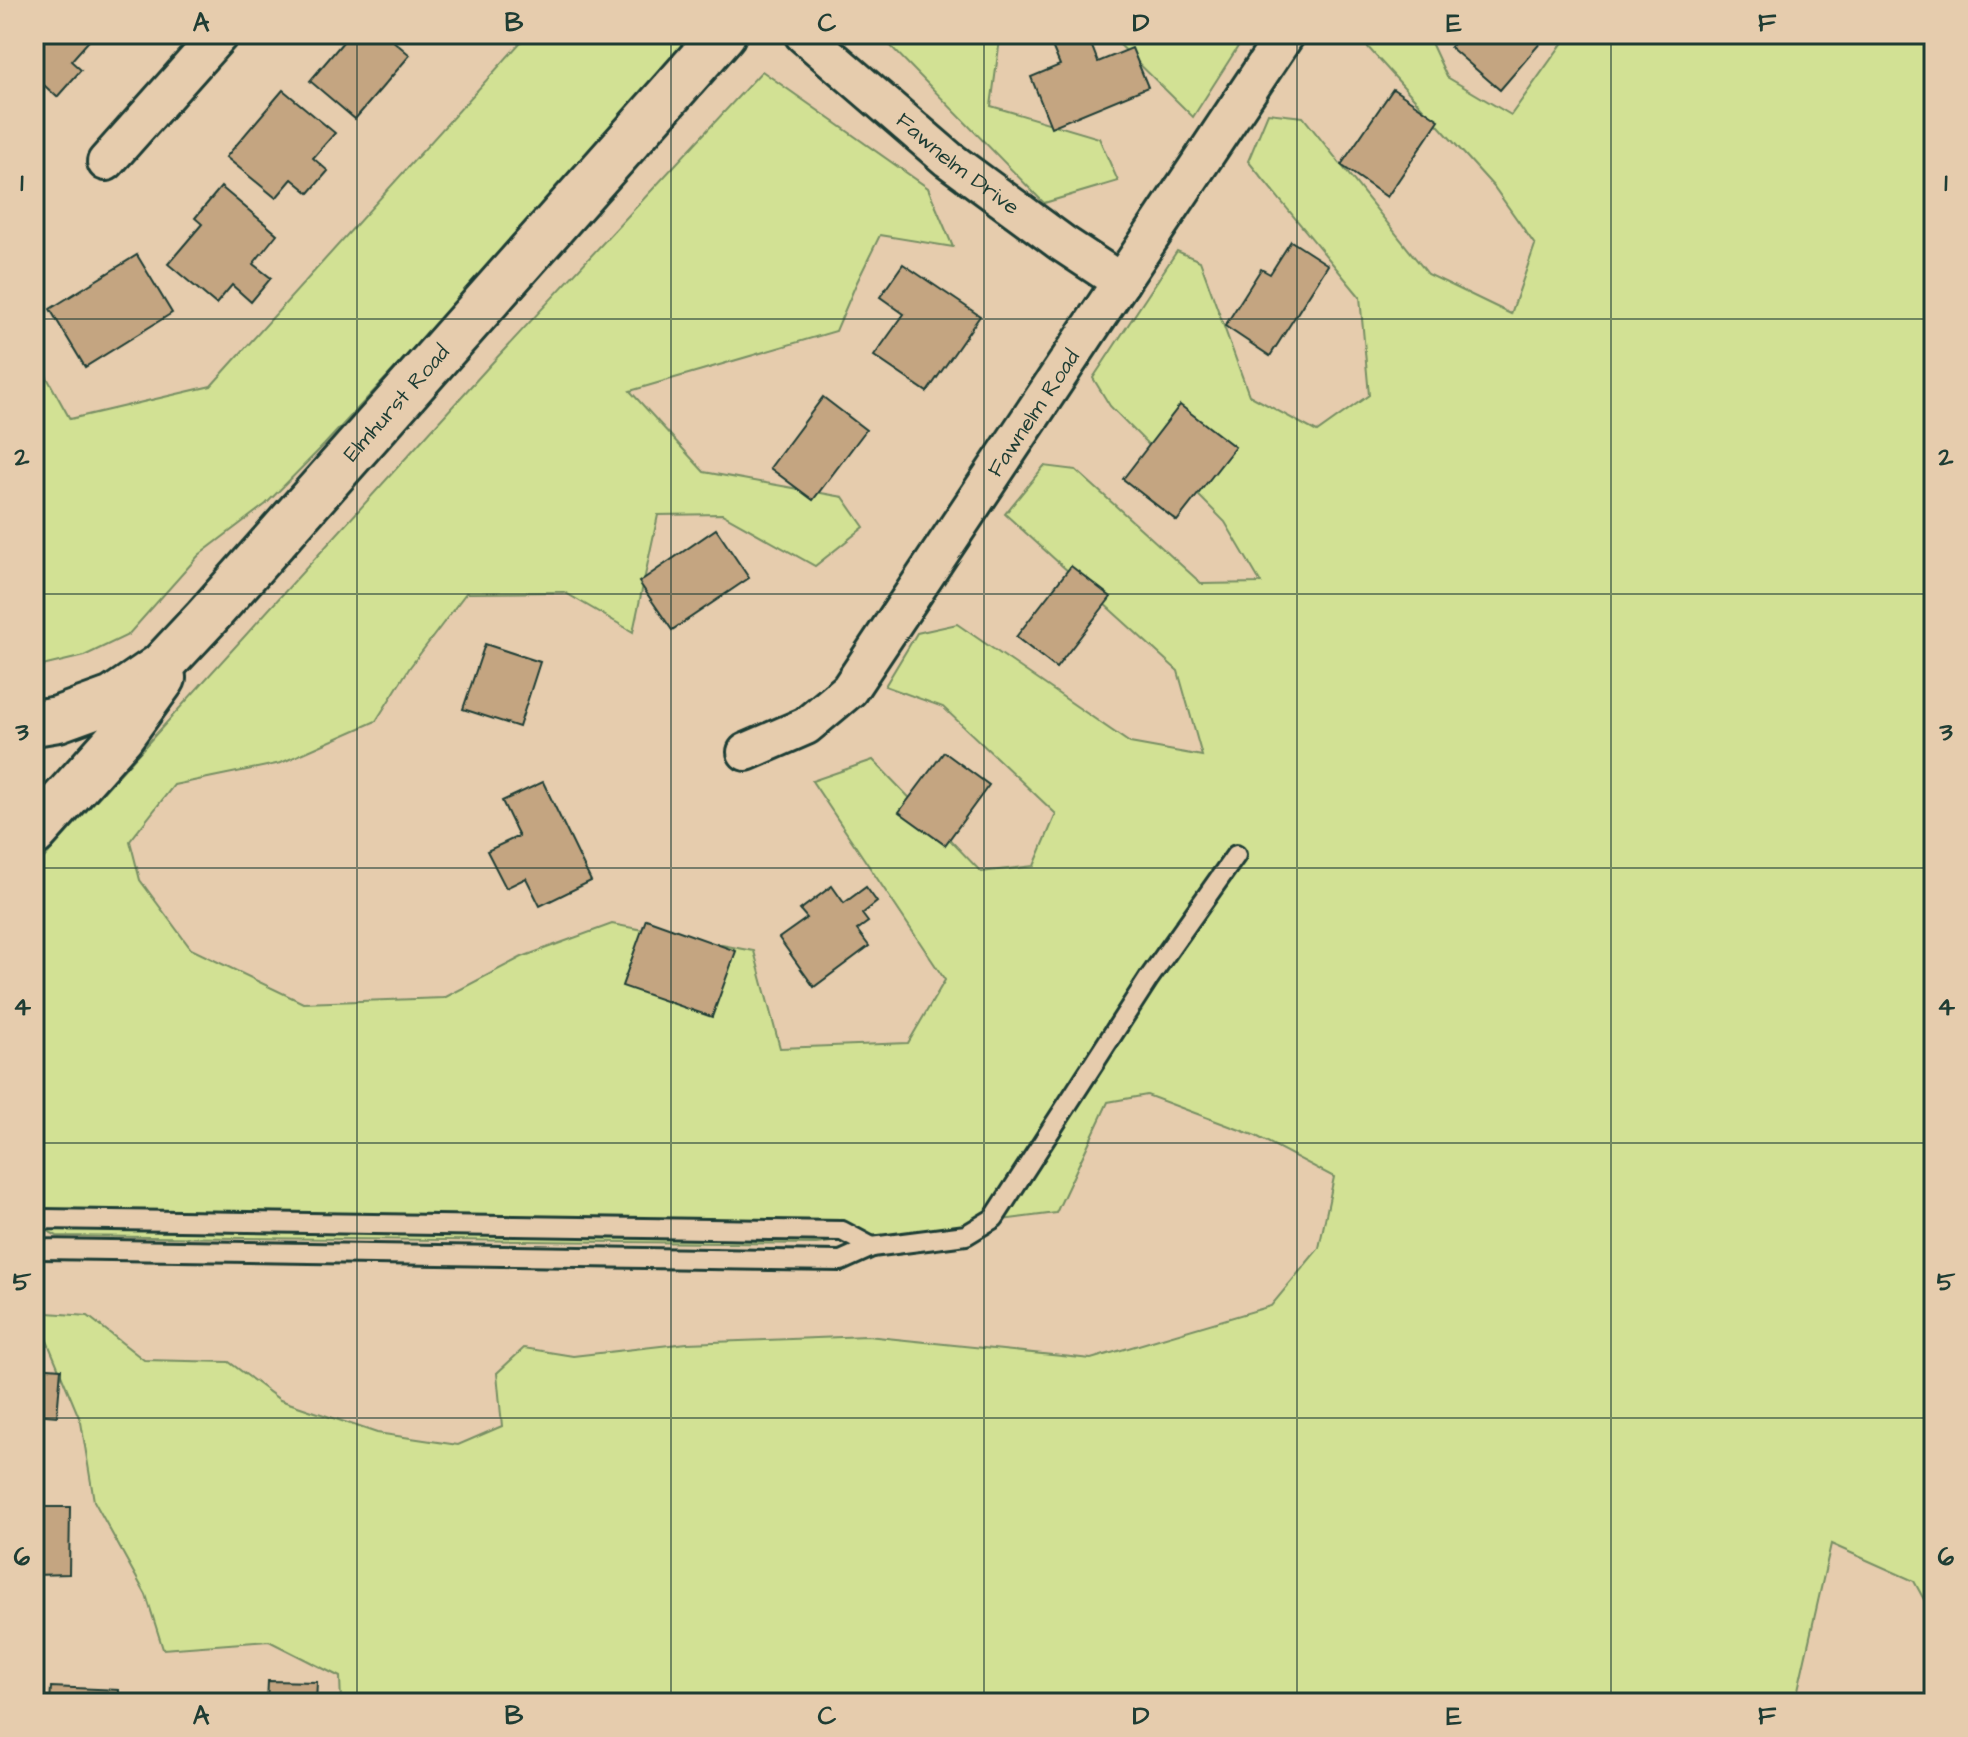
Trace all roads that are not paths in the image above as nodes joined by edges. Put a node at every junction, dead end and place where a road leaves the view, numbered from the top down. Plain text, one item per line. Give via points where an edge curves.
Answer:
1 (220, 34) edge
2 (723, 34) edge
3 (803, 34) edge
4 (1286, 34) edge
5 (106, 162) dead end
6 (1121, 282) junction
7 (206, 618) junction
8 (34, 723) edge
9 (746, 752) dead end
10 (34, 833) edge
11 (1236, 855) dead end
12 (34, 1222) edge
13 (34, 1247) edge
14 (872, 1247) junction

1 - 5 street
2 - 7 street, Elmhurst Road
3 - 6 street, Fawnelm Drive via 948,159
4 - 6 street, Fawnelm Road
6 - 9 street, Fawnelm Road via 849,690 806,726
7 - 8 street, Elmhurst Road via 161,666 113,699
7 - 10 street via 121,736
11 - 14 lane via 1149,978 994,1218 966,1235
12 - 14 lane via 842,1231
13 - 14 lane via 841,1261

